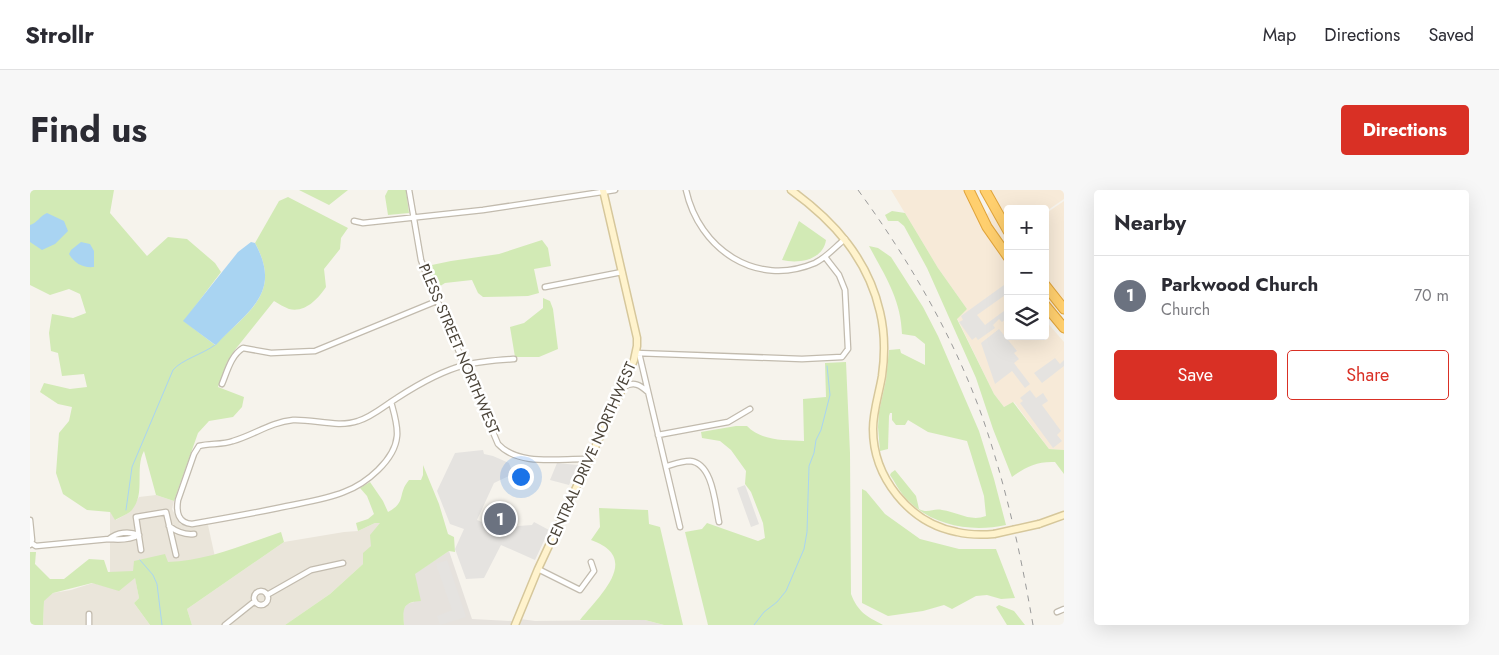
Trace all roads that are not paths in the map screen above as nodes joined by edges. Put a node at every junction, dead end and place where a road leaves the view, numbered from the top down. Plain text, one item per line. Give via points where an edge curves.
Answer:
1 (409, 190) edge
2 (615, 190) edge
3 (686, 190) edge
4 (791, 190) edge
5 (969, 190) edge
6 (985, 190) edge
7 (603, 191) edge
8 (414, 218) junction
9 (354, 221) dead end
10 (1004, 224) edge
11 (845, 239) junction
12 (1004, 251) edge
13 (825, 257) junction
14 (622, 272) junction
15 (545, 286) dead end
16 (1049, 291) edge
17 (438, 301) junction
18 (1064, 309) edge
19 (1049, 310) edge
20 (1064, 328) edge
21 (638, 353) junction
22 (514, 359) dead end
23 (465, 365) junction
24 (222, 384) dead end
25 (623, 387) junction
26 (648, 393) junction
27 (391, 402) junction
28 (750, 410) dead end
29 (658, 435) junction
30 (589, 459) junction
31 (667, 466) junction
32 (1064, 510) edge
33 (1064, 514) edge
34 (30, 520) edge
35 (1050, 520) junction
36 (719, 522) dead end
37 (169, 526) junction
38 (680, 527) dead end
39 (194, 534) dead end
40 (139, 535) junction
41 (31, 544) edge
42 (141, 550) dead end
43 (176, 556) dead end
44 (591, 562) dead end
45 (343, 563) dead end
46 (538, 569) junction
47 (267, 595) junction
48 (255, 601) junction
49 (1064, 609) edge
50 (1057, 612) dead end
51 (89, 614) dead end
52 (88, 625) edge
53 (225, 625) edge
54 (515, 625) edge

1 - 8 street, PLESS STREET NORTHWEST
2 - 7 street
3 - 13 street via 691,210 710,239 742,263 779,271 809,265
4 - 11 main road via 826,218
5 - 12 highway via 987,227
6 - 10 highway
7 - 8 street
7 - 14 main road, CENTRAL DRIVE NORTHWEST
8 - 9 street
8 - 17 street, PLESS STREET NORTHWEST via 421,260
11 - 13 street
11 - 35 main road, bridge via 869,277 878,301 884,344 873,431 885,477 901,501 925,520 955,532 994,534
13 - 21 street via 839,275 844,290 848,333 846,353 838,358
14 - 15 street
14 - 21 main road, CENTRAL DRIVE NORTHWEST
16 - 18 highway
17 - 23 street, PLESS STREET NORTHWEST
17 - 24 street via 314,351 271,354 243,348 238,350
19 - 20 highway
21 - 25 main road, CENTRAL DRIVE NORTHWEST
21 - 26 street
22 - 23 street
23 - 27 street via 428,380
23 - 30 street, PLESS STREET NORTHWEST via 494,436 508,452 530,458
25 - 26 street via 635,383
25 - 30 main road, CENTRAL DRIVE NORTHWEST
26 - 29 street
27 - 27 street via 356,422 280,422 234,441 199,446 178,500 179,516 184,523 192,524 302,503 356,487 379,468 395,444 396,424
28 - 29 street via 728,422
29 - 31 street
30 - 46 main road, CENTRAL DRIVE NORTHWEST
31 - 36 street via 692,461 703,466
31 - 38 street
32 - 35 main road
33 - 35 main road
34 - 41 street
37 - 39 street via 182,533
37 - 40 street via 166,512 136,517
37 - 43 street
40 - 41 street via 115,534 109,539
40 - 42 street
44 - 46 street via 594,571 580,590
45 - 47 street via 311,570
46 - 54 main road, CENTRAL DRIVE NORTHWEST
47 - 48 street via 258,592
47 - 48 street via 264,604
48 - 53 street
49 - 50 street
51 - 52 street

